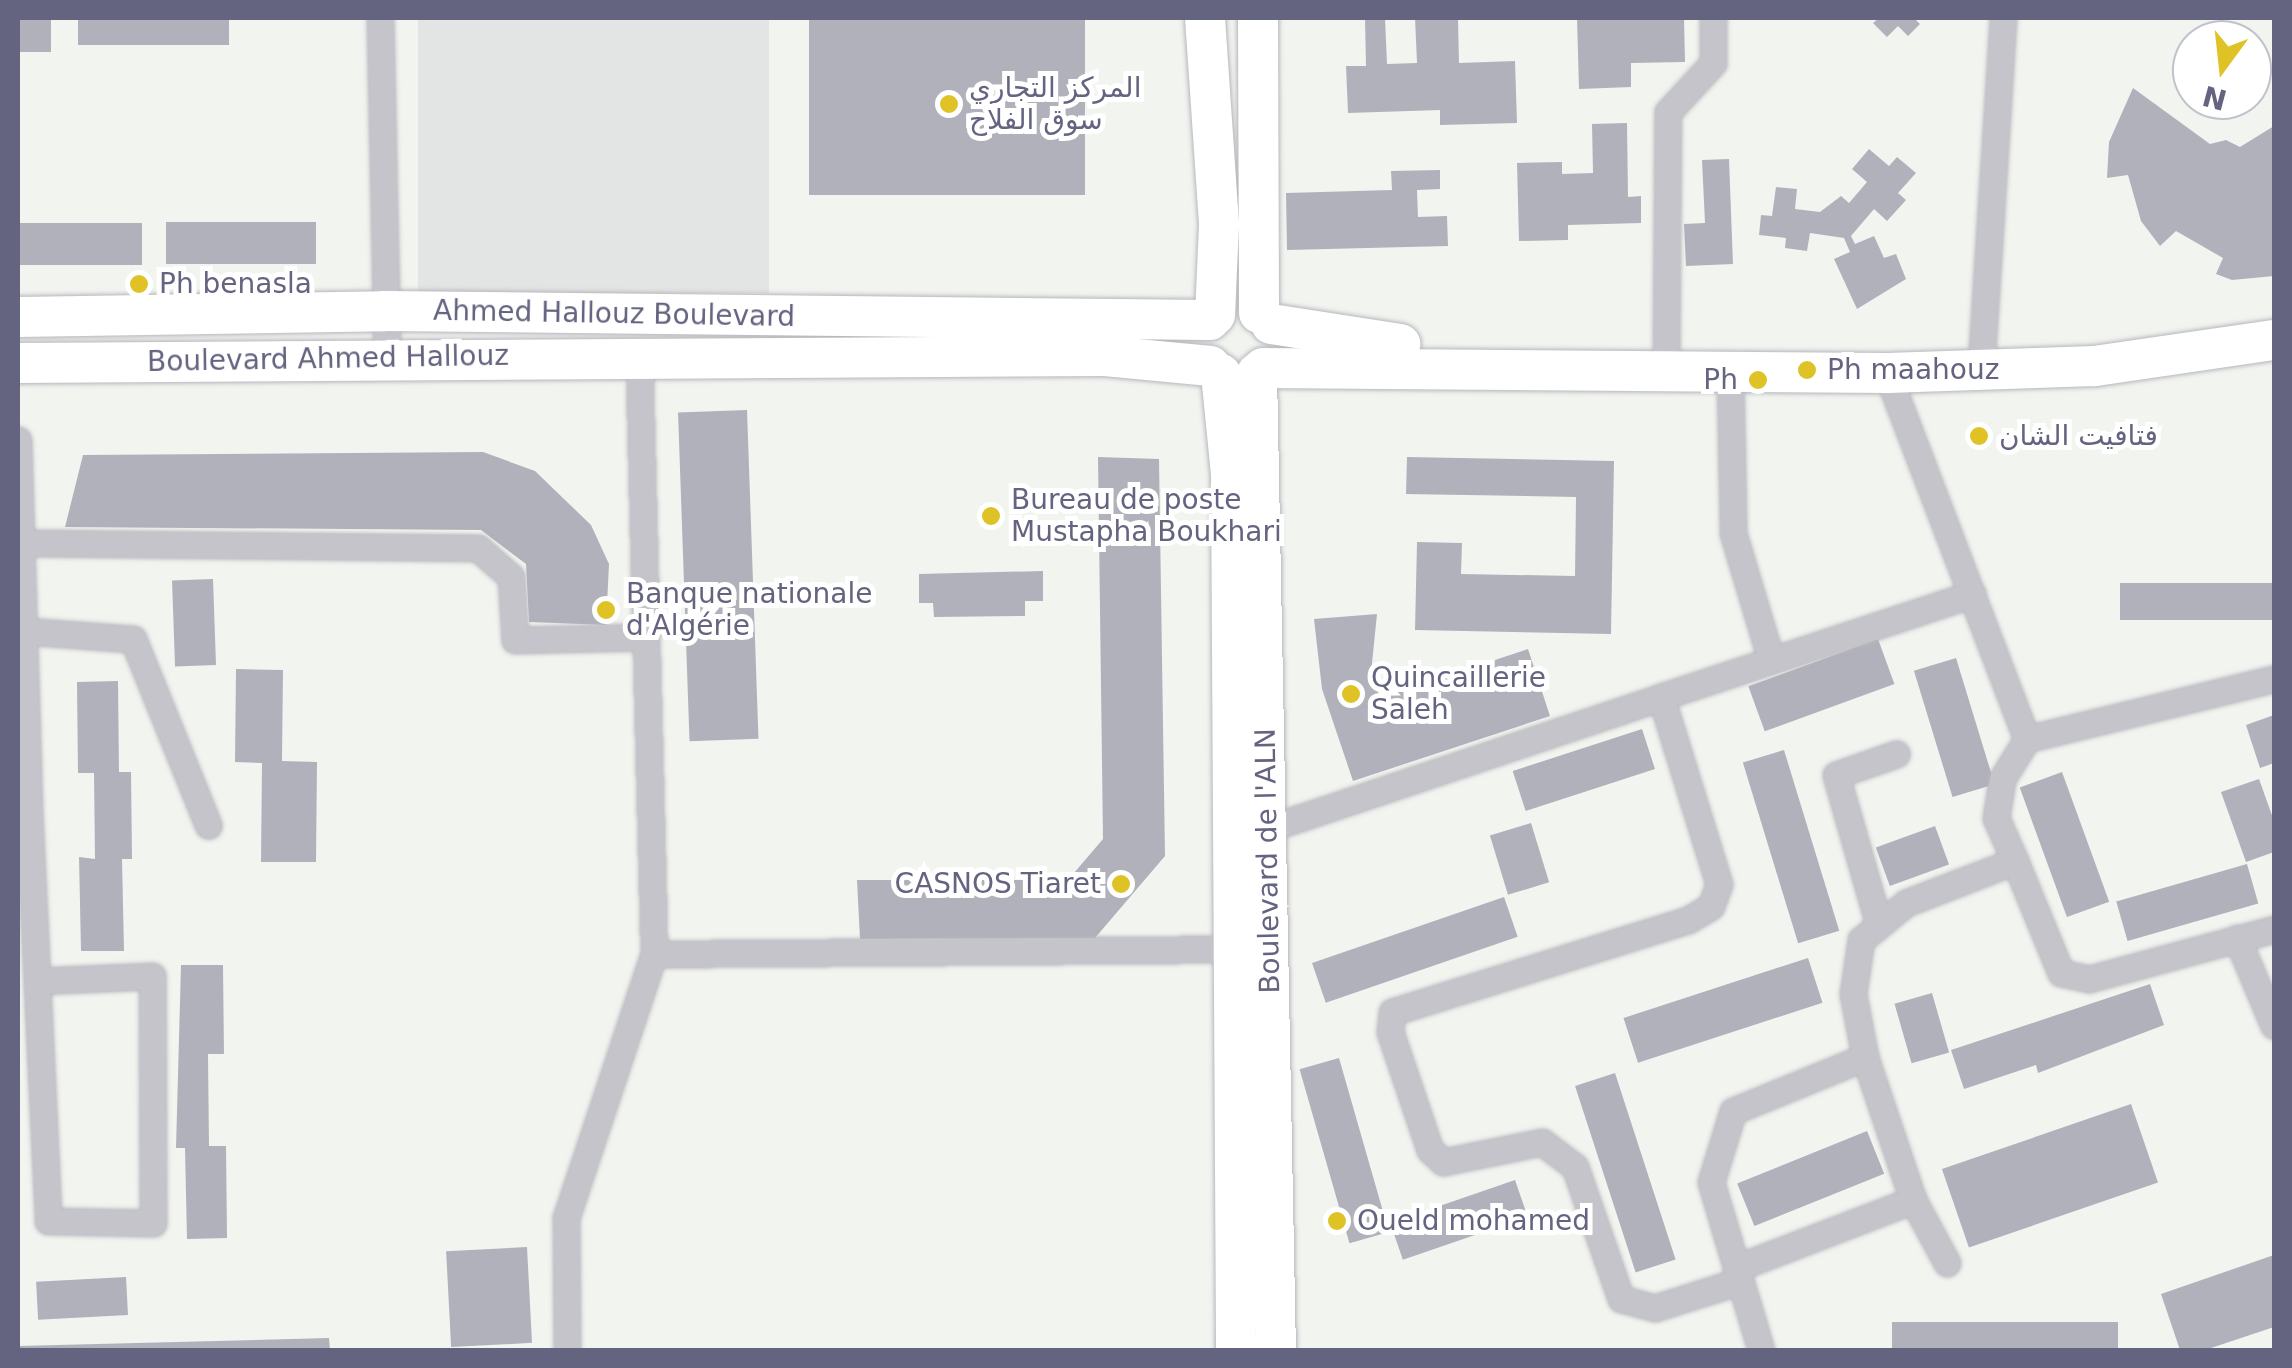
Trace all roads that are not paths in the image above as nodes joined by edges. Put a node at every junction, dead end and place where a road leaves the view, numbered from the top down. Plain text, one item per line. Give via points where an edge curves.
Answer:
1 (380, 18) edge
2 (1206, 18) edge
3 (1258, 18) edge
4 (1713, 18) edge
5 (2002, 18) edge
6 (386, 312) junction
7 (18, 317) edge
8 (1213, 318) junction
9 (1265, 318) junction
10 (2274, 340) edge
11 (639, 356) junction
12 (387, 358) junction
13 (18, 363) edge
14 (1313, 364) junction
15 (1550, 366) junction
16 (1666, 368) junction
17 (1982, 368) junction
18 (1238, 370) junction
19 (1730, 370) junction
20 (1888, 373) junction
21 (18, 440) edge
22 (1261, 444) junction
23 (20, 542) junction
24 (1972, 594) junction
25 (23, 631) junction
26 (646, 637) junction
27 (1771, 660) junction
28 (2274, 679) edge
29 (1660, 697) junction
30 (2027, 738) junction
31 (1896, 754) dead end
32 (23, 812) edge
33 (208, 824) dead end
34 (1267, 829) junction
35 (2014, 861) junction
36 (1879, 925) junction
37 (2274, 929) edge
38 (2237, 938) junction
39 (1234, 949) junction
40 (654, 954) junction
41 (37, 981) junction
42 (2274, 1026) edge
43 (1865, 1057) junction
44 (1913, 1200) junction
45 (1948, 1263) dead end
46 (1738, 1275) junction
47 (567, 1350) edge
48 (1236, 1350) edge
49 (1276, 1350) edge
50 (1761, 1350) edge

1 - 6 street
2 - 8 main road via 1219,225
3 - 9 main road
4 - 16 street via 1712,63 1668,112
5 - 17 street
6 - 7 main road, Ahmed Hallouz Boulevard
6 - 8 main road, Ahmed Hallouz Boulevard
6 - 12 street
8 - 9 main road via 1242,306
8 - 18 main road via 1203,348
9 - 15 main road
9 - 18 main road via 1275,352
10 - 17 main road via 2095,366
11 - 12 main road, Boulevard Ahmed Hallouz
11 - 18 main road, Ahmed Hallouz Boulevard via 1105,356
11 - 26 street
12 - 13 main road, Boulevard Ahmed Hallouz
14 - 15 main road, Ahmed Hallouz Boulevard
14 - 18 main road, Ahmed Hallouz Boulevard
14 - 22 main road via 1280,400
15 - 16 main road
16 - 19 main road
17 - 20 main road
18 - 22 main road, Boulevard de l'ALN
18 - 39 main road, Boulevard de l'ALN via 1232,476
19 - 20 main road
19 - 27 street via 1733,533
20 - 24 street
21 - 23 street
22 - 34 main road, Boulevard de l'ALN
23 - 25 street
23 - 26 street via 478,548 511,578 515,640
24 - 27 street
24 - 30 street
25 - 32 street
25 - 33 street via 133,639
26 - 40 street
27 - 29 street
28 - 30 street
29 - 34 street
29 - 46 street via 1719,884 1711,906 1688,920 1392,1012 1390,1032 1430,1150 1443,1162 1542,1142 1576,1167 1621,1299 1655,1308
30 - 35 street via 2002,779 1996,818
31 - 36 street via 1836,776
32 - 41 street
34 - 49 main road, Boulevard de l'ALN
35 - 36 street via 1906,903
35 - 38 street via 2061,973 2089,979
36 - 43 street via 1861,940 1853,994
37 - 38 street
38 - 42 street
39 - 40 street
39 - 48 main road, Boulevard de l'ALN
40 - 47 street via 566,1218
41 - 41 street via 48,1222 153,1224 152,976
43 - 44 street
43 - 46 street via 1733,1111 1711,1182
44 - 45 street
44 - 46 street
46 - 50 street

